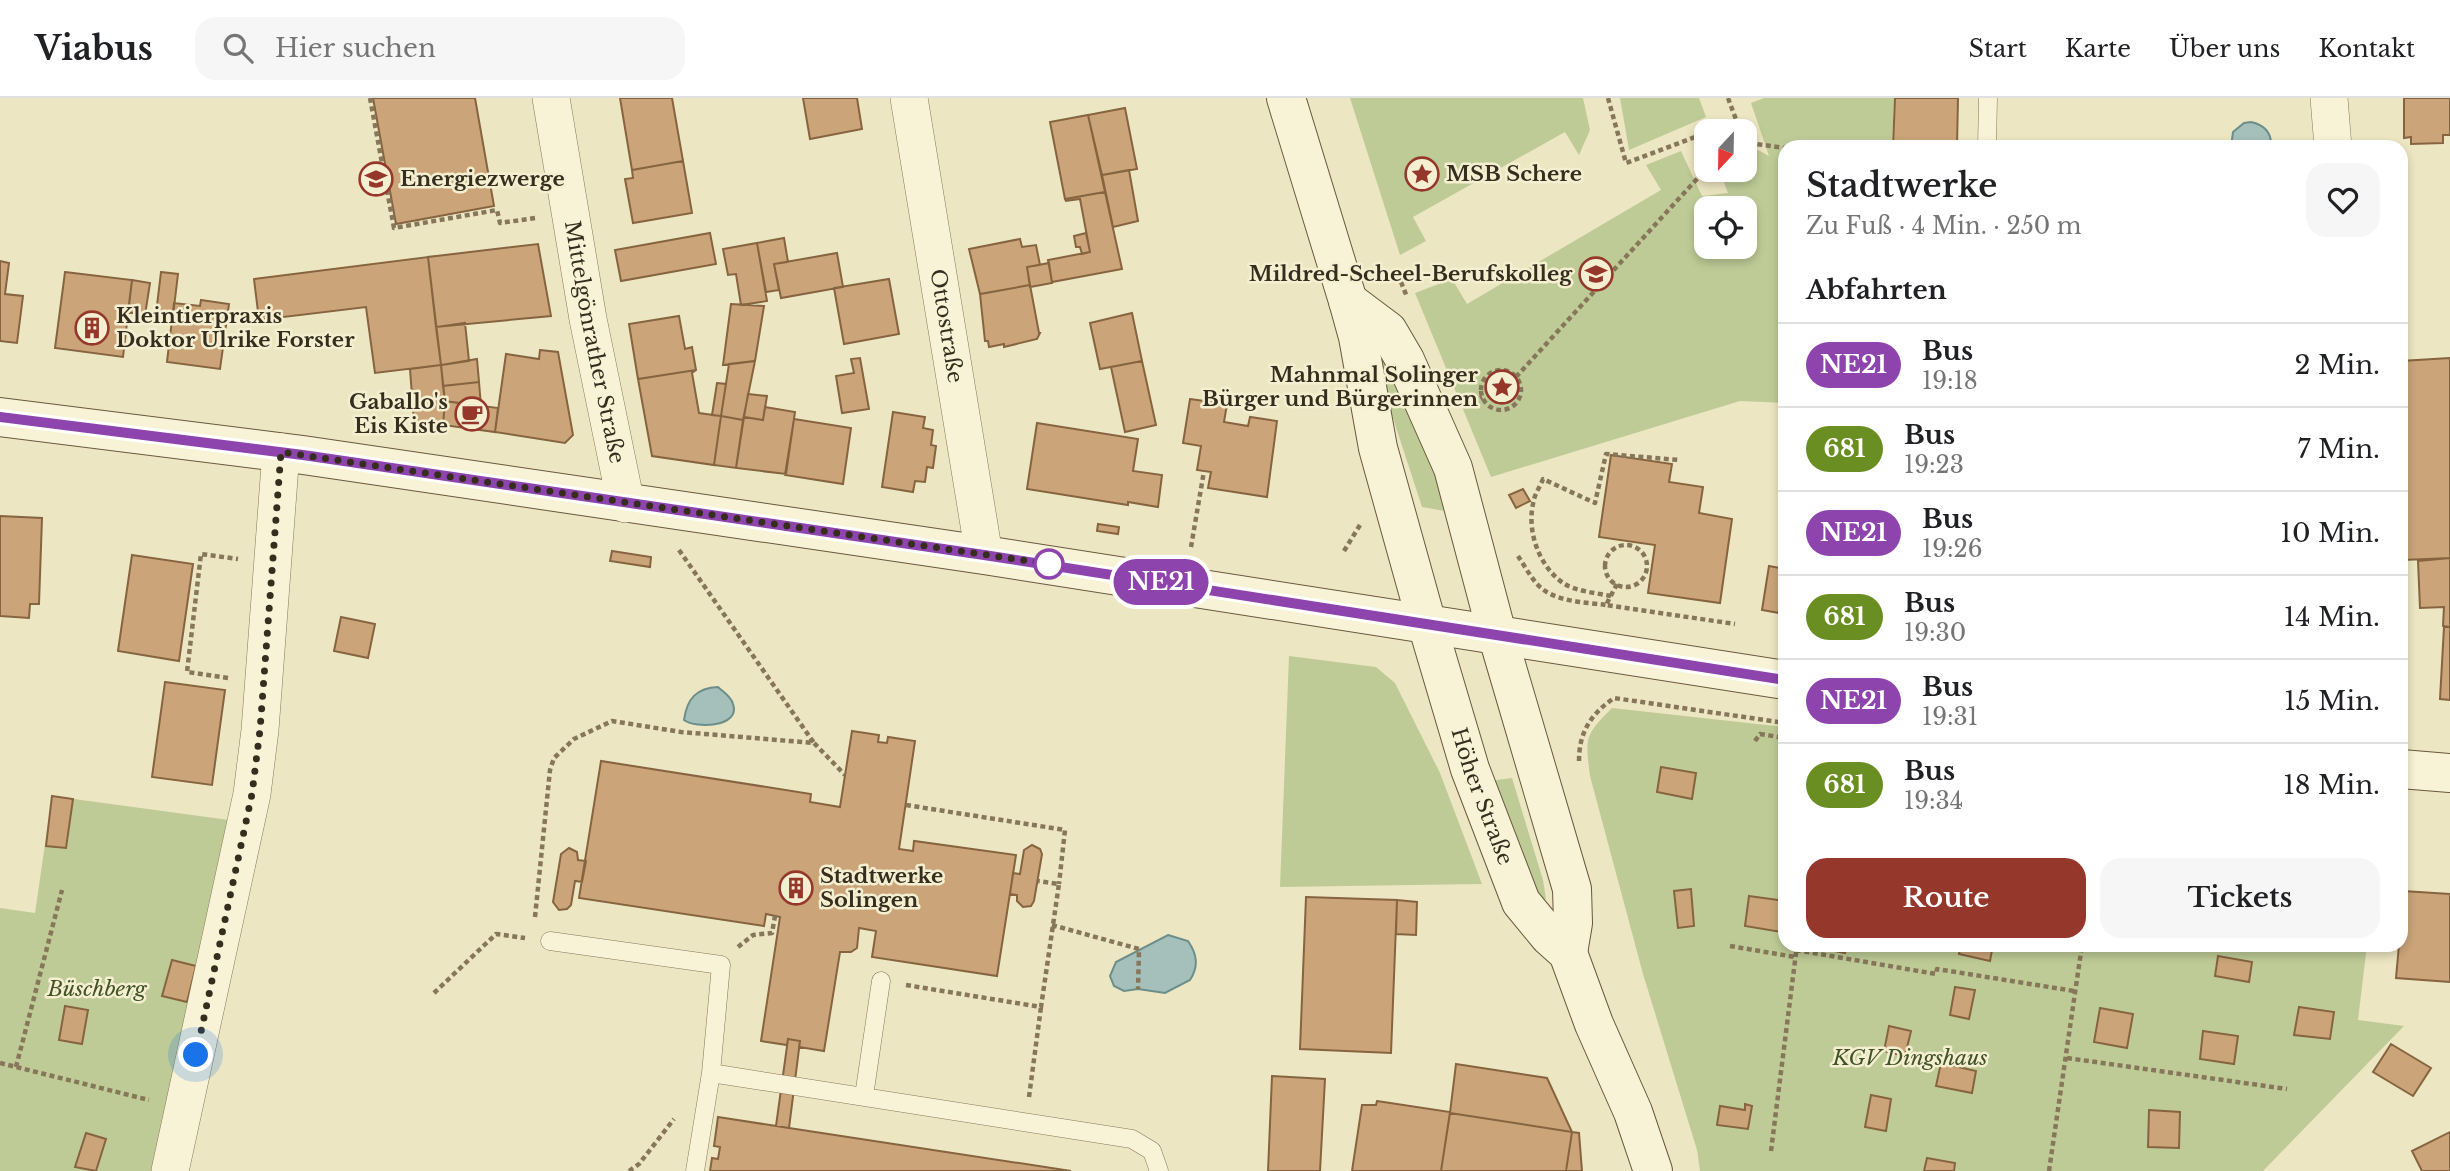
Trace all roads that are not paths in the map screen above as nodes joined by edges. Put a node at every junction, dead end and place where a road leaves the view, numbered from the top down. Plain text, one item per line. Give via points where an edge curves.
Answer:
1 (551, 98) edge
2 (909, 98) edge
3 (1286, 98) edge
4 (1988, 98) edge
5 (2329, 98) edge
6 (1987, 140) edge
7 (2332, 140) edge
8 (1349, 301) junction
9 (0, 416) edge
10 (281, 452) junction
11 (626, 504) junction
12 (984, 555) junction
13 (1427, 624) junction
14 (1497, 634) junction
15 (1778, 679) edge
16 (2408, 770) edge
17 (2450, 773) edge
18 (542, 940) road end
19 (1568, 953) junction
20 (881, 981) road end
21 (710, 1073) junction
22 (864, 1096) junction
23 (170, 1171) edge
24 (695, 1171) edge
25 (1159, 1171) edge
26 (1653, 1171) edge

1 - 11 street, Mittelgönrather Straße via 588,319
2 - 12 street, Ottostraße
3 - 8 main road, Höher Straße
4 - 6 lane
5 - 7 street
8 - 13 main road, Höher Straße via 1378,448
8 - 14 main road, Höher Straße via 1388,331 1434,423 1452,468
9 - 10 main road
10 - 11 main road
10 - 23 street via 252,794
11 - 12 main road
12 - 13 main road
13 - 14 main road
13 - 19 main road, Höher Straße via 1470,769 1521,902
14 - 15 main road
14 - 19 main road, Höher Straße via 1572,889
16 - 17 main road
18 - 21 lane via 721,965
19 - 26 main road, Höher Straße
20 - 22 lane
21 - 22 lane
21 - 24 lane
22 - 25 lane via 1132,1139 1152,1151

